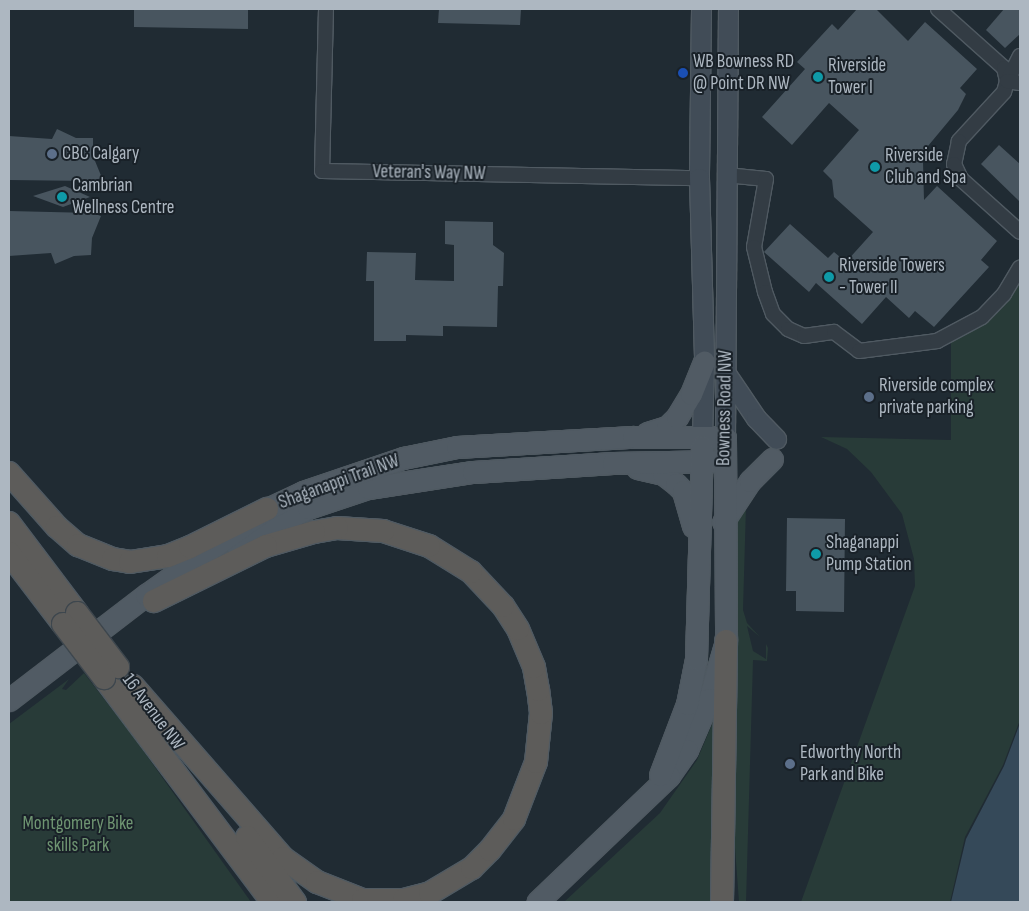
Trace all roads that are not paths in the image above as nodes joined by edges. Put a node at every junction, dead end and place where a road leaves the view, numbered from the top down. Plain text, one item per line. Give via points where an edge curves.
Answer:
1 (326, 9) edge
2 (702, 9) edge
3 (728, 9) edge
4 (938, 9) edge
5 (1020, 56) edge
6 (1014, 82) edge
7 (726, 175) junction
8 (698, 178) junction
9 (1020, 232) edge
10 (1020, 268) edge
11 (704, 361) junction
12 (727, 374) junction
13 (633, 437) junction
14 (702, 437) junction
15 (725, 437) junction
16 (774, 449) joint
17 (701, 461) junction
18 (724, 461) junction
19 (613, 462) junction
20 (9, 473) edge
21 (267, 509) junction
22 (723, 522) junction
23 (9, 523) edge
24 (698, 543) junction
25 (9, 552) edge
26 (154, 601) junction
27 (70, 618) junction
28 (726, 641) junction
29 (111, 673) junction
30 (133, 686) junction
31 (9, 700) edge
32 (9, 712) edge
33 (655, 789) junction
34 (213, 823) junction
35 (260, 902) edge
36 (272, 902) edge
37 (295, 902) edge
38 (537, 902) edge
39 (722, 902) edge

1 - 8 street, Veteran's Way NW via 322,171
2 - 8 main road, Bowness Road NW
3 - 7 main road, Bowness Road NW
4 - 6 street via 1000,62
5 - 6 street
6 - 9 street via 959,141 954,164 961,179
7 - 10 street via 766,179 754,246 765,292 773,314 788,329 804,336 834,332 859,351 936,341 969,326 982,316 1004,294
7 - 12 main road, Bowness Road NW
8 - 11 main road, Bowness Road NW
11 - 13 main road via 691,394 667,427
11 - 14 main road, Bowness Road NW
12 - 15 main road, Bowness Road NW
12 - 16 main road
13 - 14 main road, Shaganappi Trail NW
13 - 21 main road, Shaganappi Trail NW via 457,447 363,470
14 - 15 main road, Shaganappi Trail NW
14 - 17 main road, Bowness Road NW
15 - 18 main road, Bowness Road NW
16 - 22 main road
17 - 18 main road, Shaganappi Trail NW
17 - 19 main road, Shaganappi Trail NW
17 - 24 main road, Bowness Road NW
18 - 22 main road, Bowness Road NW
19 - 24 main road via 663,474 676,484 683,492
19 - 26 main road, Shaganappi Trail NW via 473,472 368,488 308,508 271,525
20 - 21 highway via 57,527 78,545 130,562 159,558 183,550
21 - 31 main road, Shaganappi Trail NW via 146,595
22 - 28 main road, Bowness Road NW
23 - 27 highway, 16 Avenue NW
24 - 33 main road, Bowness Road NW via 696,658 687,704
25 - 27 highway, 16 Avenue NW
26 - 30 highway via 266,546 314,532 337,528 383,531 429,546 471,572 521,635 534,667 539,698 540,738 536,762 514,819 472,868 430,893 404,900 363,900 317,882 283,858
26 - 32 main road, Shaganappi Trail NW
27 - 29 highway, 16 Avenue NW, bridge
28 - 33 main road, Bowness Road NW via 709,699 687,750 669,776
28 - 39 highway
29 - 30 highway, 16 Avenue NW
29 - 34 highway, 16 Avenue NW
30 - 37 highway, 16 Avenue NW
33 - 38 main road, Bowness Road NW
34 - 35 highway
34 - 36 highway, 16 Avenue NW

